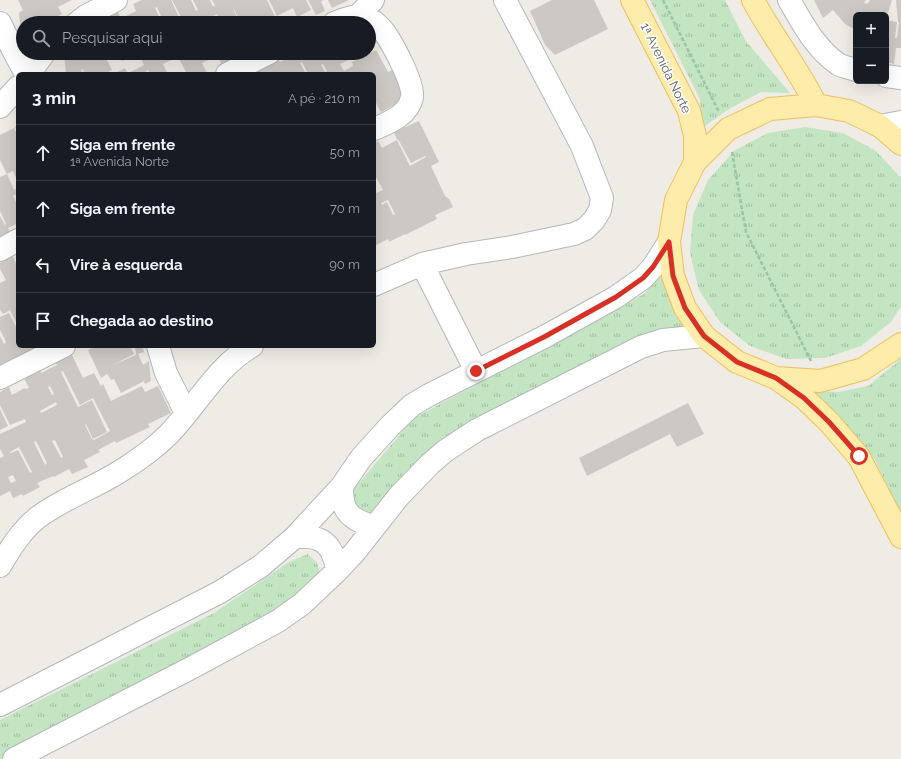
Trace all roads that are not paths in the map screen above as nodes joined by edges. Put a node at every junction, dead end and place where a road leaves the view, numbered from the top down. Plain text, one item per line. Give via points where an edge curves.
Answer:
1 (116, 0) edge
2 (373, 0) edge
3 (506, 0) edge
4 (632, 0) edge
5 (753, 0) edge
6 (789, 0) edge
7 (86, 16) edge
8 (352, 16) edge
9 (358, 16) joint
10 (0, 23) edge
11 (376, 23) edge
12 (16, 55) edge
13 (19, 60) edge
14 (39, 60) edge
15 (255, 60) edge
16 (853, 69) edge
17 (27, 72) edge
18 (30, 72) edge
19 (232, 72) edge
20 (889, 76) edge
21 (901, 78) edge
22 (16, 89) edge
23 (816, 105) junction
24 (0, 107) edge
25 (891, 124) edge
26 (376, 128) edge
27 (901, 144) edge
28 (695, 162) junction
29 (16, 241) edge
30 (669, 242) junction
31 (0, 250) edge
32 (422, 264) junction
33 (376, 284) edge
34 (704, 336) junction
35 (901, 344) edge
36 (60, 348) edge
37 (159, 348) edge
38 (249, 348) edge
39 (476, 371) junction
40 (0, 378) edge
41 (776, 378) junction
42 (186, 413) junction
43 (342, 486) junction
44 (375, 526) junction
45 (295, 537) junction
46 (901, 537) edge
47 (0, 566) edge
48 (337, 571) junction
49 (0, 704) edge
50 (14, 759) edge

1 - 7 street
2 - 9 street
3 - 32 street via 582,146 602,198 600,210 585,229 574,234
4 - 28 main road, 1ᵃ Avenida Norte via 689,111 695,136
5 - 23 main road via 807,86
6 - 16 street via 821,49 839,64
8 - 9 street
10 - 12 street
11 - 26 street via 401,63 412,88 409,105 402,113 394,120
13 - 17 street
14 - 18 street
15 - 19 street
20 - 21 street
22 - 24 street
23 - 25 main road via 850,111
23 - 28 main road via 770,109 728,129
25 - 27 main road
28 - 30 main road via 676,200
29 - 31 street
30 - 34 main road via 673,276 685,308
30 - 39 street via 643,278 616,297
32 - 33 street
32 - 39 street
34 - 41 main road via 737,362
34 - 44 street via 663,340 641,347 477,430 430,464
35 - 41 main road via 863,369 820,381
36 - 40 street
37 - 42 street via 166,373
38 - 42 street via 226,366
39 - 43 street via 412,405 361,458
41 - 46 main road via 804,398 859,456
42 - 47 street via 169,434 146,454 118,473 56,505 36,519 22,533
43 - 44 street via 346,511 368,525
43 - 45 street
44 - 48 street
45 - 48 street via 317,538 322,541 333,554
45 - 49 street via 261,566 220,592
48 - 50 street via 302,604 278,622

